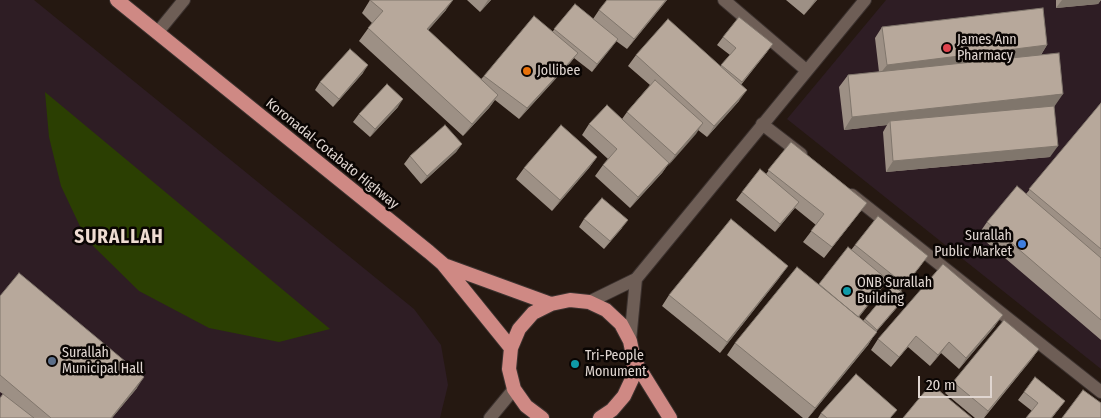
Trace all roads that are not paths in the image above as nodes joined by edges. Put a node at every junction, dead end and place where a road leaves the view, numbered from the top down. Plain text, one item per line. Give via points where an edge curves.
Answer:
1 (117, 0) edge
2 (184, 0) edge
3 (724, 0) edge
4 (865, 0) edge
5 (156, 33) junction
6 (806, 70) junction
7 (762, 124) junction
8 (809, 160) edge
9 (839, 185) edge
10 (443, 264) junction
11 (636, 279) junction
12 (589, 302) junction
13 (550, 304) junction
14 (630, 341) junction
15 (511, 348) junction
16 (634, 360) junction
17 (514, 389) junction
18 (1101, 392) edge
19 (490, 418) edge
20 (542, 418) edge
21 (600, 418) edge
22 (670, 418) edge

1 - 5 highway, Koronadal-Cotabato Highway
2 - 5 street
3 - 6 street
4 - 6 street
5 - 10 highway, Koronadal-Cotabato Highway
6 - 7 street
7 - 8 street
7 - 11 street
9 - 18 street
10 - 13 highway
10 - 15 highway, Koronadal-Cotabato Highway
11 - 12 street
11 - 14 street
12 - 13 highway via 570,300
12 - 14 highway via 606,310 621,324
13 - 15 highway via 519,328
14 - 16 highway
15 - 17 highway via 509,369
16 - 21 highway via 632,379 624,396
16 - 22 highway
17 - 19 street
17 - 20 highway via 526,406

